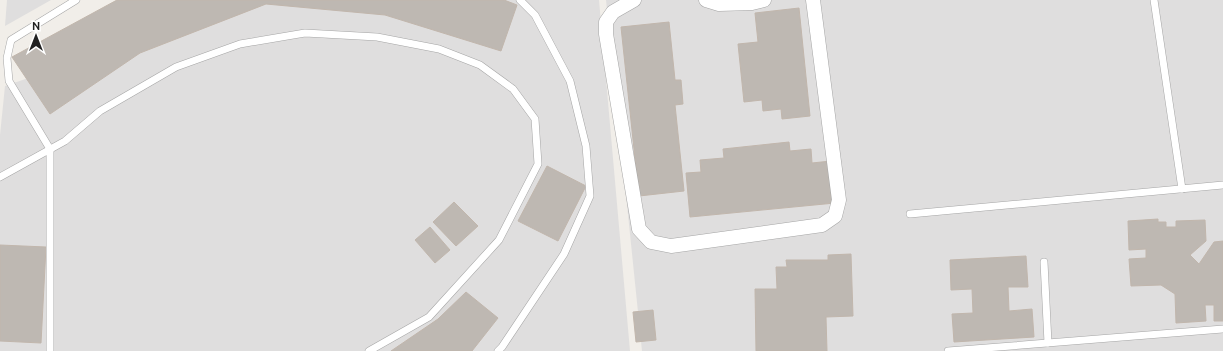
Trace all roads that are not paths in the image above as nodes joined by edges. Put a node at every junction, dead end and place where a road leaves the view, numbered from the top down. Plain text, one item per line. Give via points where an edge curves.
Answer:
1 (76, 0) edge
2 (520, 0) edge
3 (634, 0) edge
4 (706, 0) edge
5 (764, 0) edge
6 (813, 0) edge
7 (1154, 0) edge
8 (50, 149) junction
9 (0, 177) edge
10 (1223, 186) edge
11 (1182, 189) junction
12 (910, 214) dead end
13 (1044, 262) dead end
14 (1223, 329) edge
15 (1048, 343) junction
16 (50, 351) edge
17 (369, 351) edge
18 (498, 351) edge
19 (948, 351) edge

1 - 8 lane via 11,40 7,58 9,81
2 - 18 lane via 535,15 570,81 586,146 590,196 564,254
3 - 6 street via 613,12 606,22 606,34 639,229 651,242 671,246 822,225 835,216 839,200
4 - 5 street via 719,4
7 - 11 lane
8 - 9 lane
8 - 16 lane
8 - 17 lane via 65,141 100,111 176,67 240,44 305,33 377,37 439,49 480,65 513,90 535,119 538,164 499,240 430,317
10 - 11 lane
11 - 12 lane
13 - 15 lane
14 - 15 lane
15 - 19 lane

